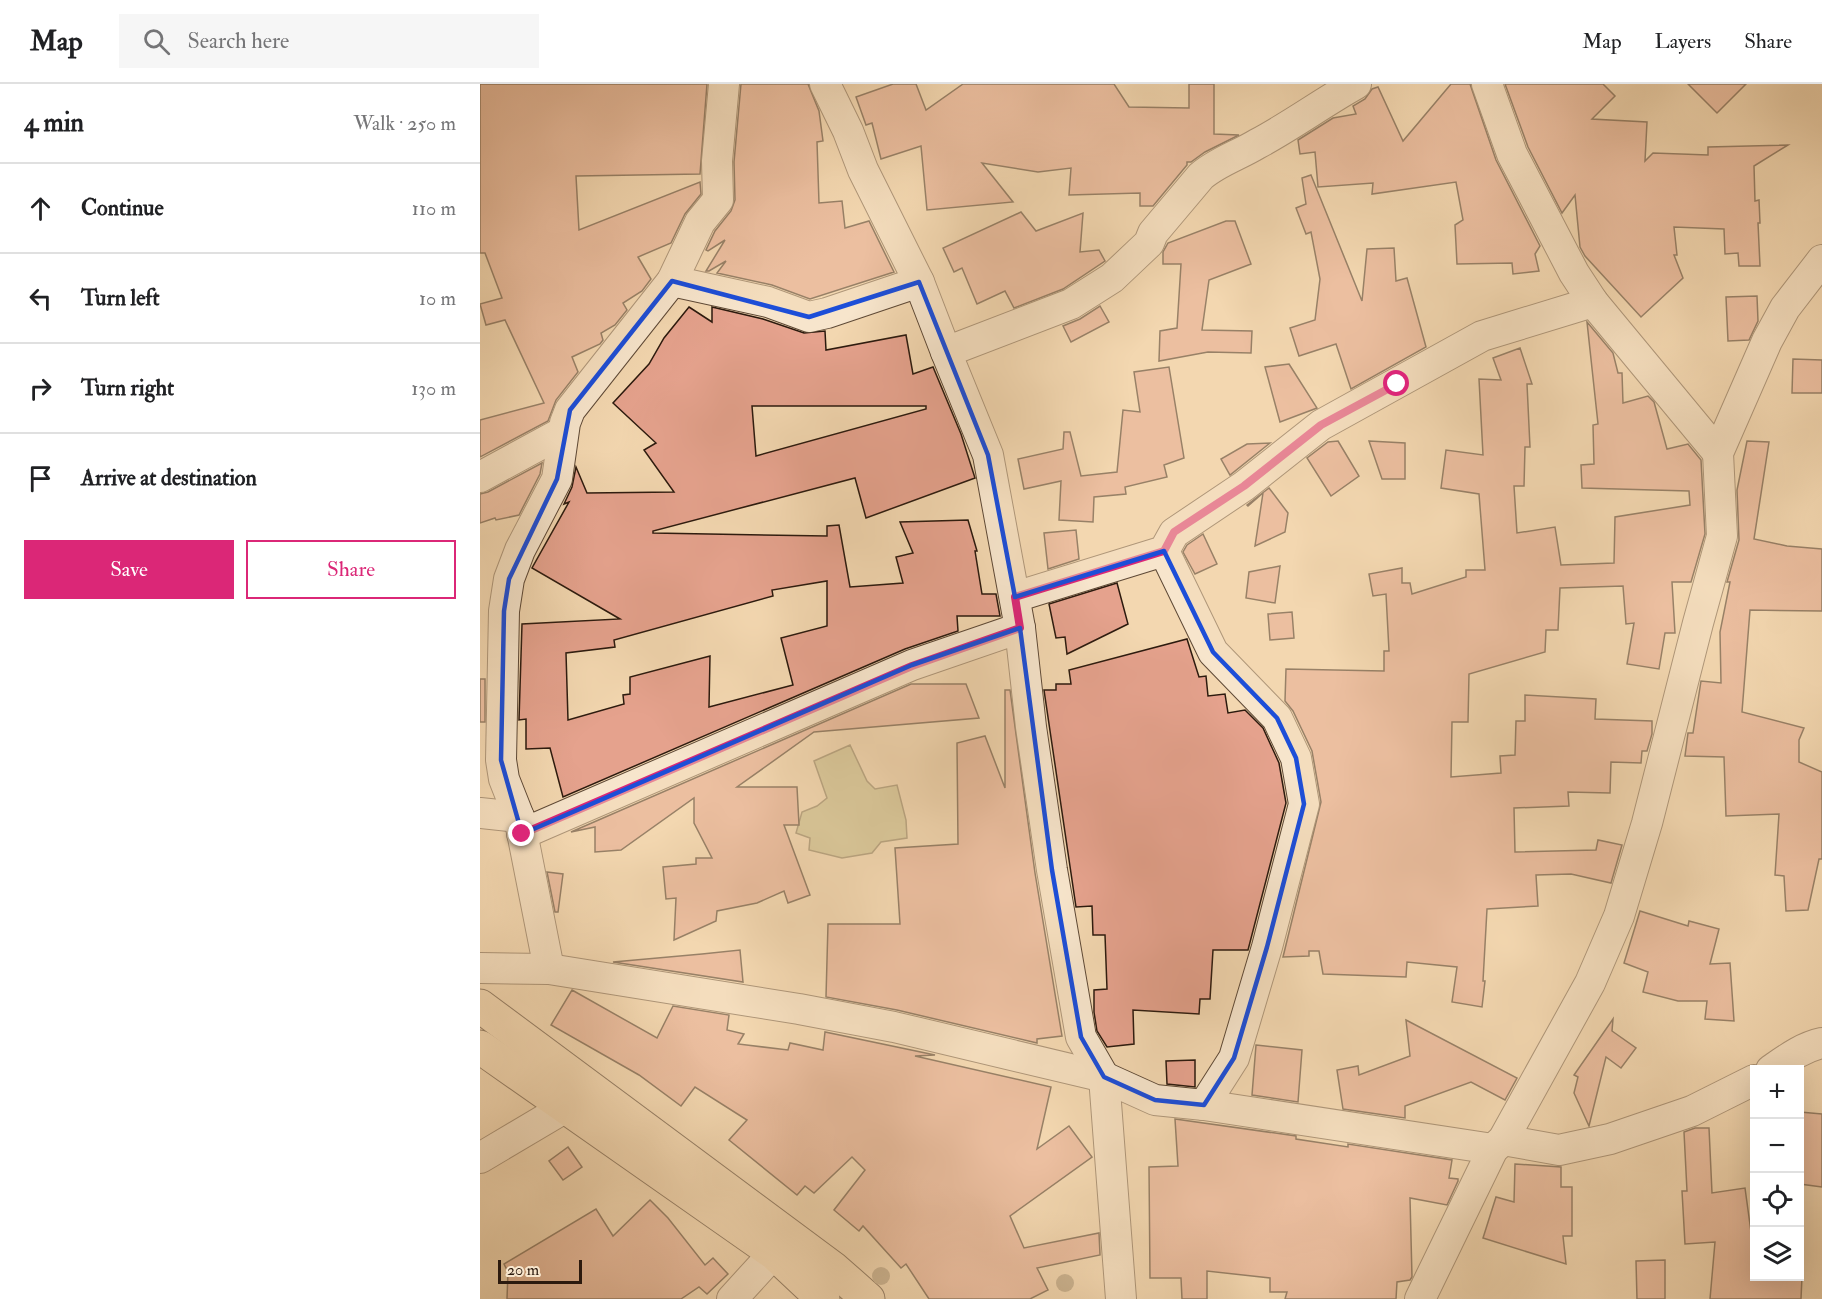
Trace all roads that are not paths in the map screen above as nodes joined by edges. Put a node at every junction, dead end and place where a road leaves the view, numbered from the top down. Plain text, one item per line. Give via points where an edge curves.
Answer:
1 (724, 84) edge
2 (825, 84) edge
3 (1356, 84) edge
4 (1487, 84) edge
5 (1822, 260) edge
6 (672, 281) junction
7 (919, 282) junction
8 (1593, 302) junction
9 (946, 352) junction
10 (563, 432) junction
11 (1718, 453) junction
12 (480, 477) edge
13 (1164, 551) junction
14 (1015, 597) junction
15 (1020, 628) junction
16 (480, 813) edge
17 (520, 826) junction
18 (480, 968) edge
19 (549, 969) junction
20 (480, 1006) edge
21 (1822, 1043) edge
22 (480, 1047) edge
23 (1778, 1065) edge
24 (1104, 1077) junction
25 (1750, 1082) edge
26 (1204, 1105) junction
27 (566, 1107) junction
28 (1498, 1145) junction
29 (480, 1158) edge
30 (774, 1253) junction
31 (732, 1299) edge
32 (823, 1299) edge
33 (868, 1299) edge
34 (1121, 1299) edge
35 (1420, 1299) edge

1 - 6 street via 717,161 718,200 700,222
2 - 7 street
3 - 9 street via 1209,169 1153,233 1149,243 1112,278 1071,304
4 - 8 street via 1512,154
5 - 11 street via 1785,308 1767,341
6 - 7 street via 759,300 809,316
6 - 10 street via 570,410
7 - 9 street
8 - 11 street
8 - 13 street via 1482,336 1321,425 1244,486 1174,532
9 - 14 street via 988,455
10 - 12 street
10 - 17 street via 557,479 520,550 509,579 504,611 501,760
11 - 28 street via 1722,536 1628,885 1590,983
13 - 14 street
13 - 26 street via 1213,651 1277,718 1296,758 1304,804 1234,1058
14 - 15 street
15 - 17 street via 912,666
15 - 24 street via 1050,859 1081,1037
16 - 17 street
17 - 19 street
18 - 19 street
19 - 24 street via 894,1027
20 - 33 main road via 825,1262
21 - 23 street
22 - 27 main road
24 - 26 street via 1155,1100
24 - 34 street
25 - 28 street via 1692,1111 1610,1138 1559,1150
26 - 28 street
27 - 29 street
27 - 30 main road
28 - 35 street
30 - 31 street
30 - 32 main road

